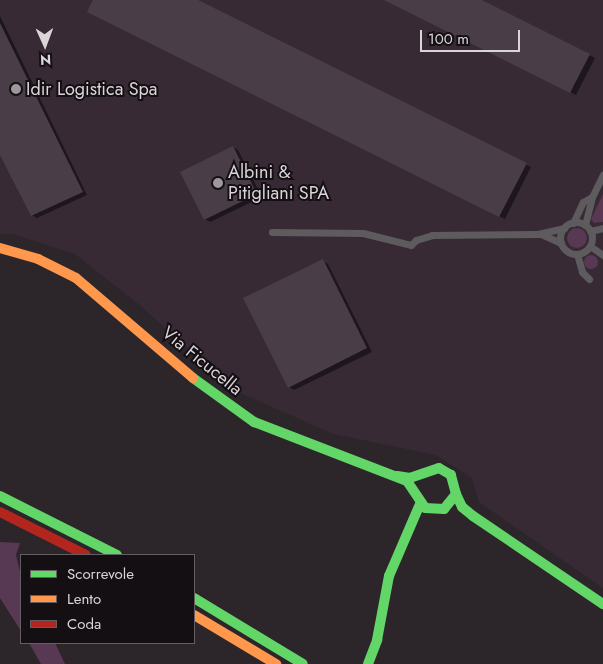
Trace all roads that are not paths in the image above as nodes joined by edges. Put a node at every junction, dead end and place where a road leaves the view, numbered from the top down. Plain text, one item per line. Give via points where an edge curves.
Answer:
1 (603, 174) edge
2 (592, 197) junction
3 (573, 222) junction
4 (564, 228) junction
5 (588, 228) junction
6 (603, 228) edge
7 (272, 232) dead end
8 (538, 234) junction
9 (561, 243) junction
10 (590, 246) junction
11 (0, 248) edge
12 (577, 254) junction
13 (603, 256) edge
14 (589, 279) dead end
15 (421, 473) junction
16 (397, 476) junction
17 (414, 494) junction
18 (456, 494) junction
19 (0, 496) edge
20 (420, 504) junction
21 (444, 508) junction
22 (0, 512) edge
23 (473, 516) junction
24 (84, 554) edge
25 (115, 554) edge
26 (195, 599) edge
27 (603, 604) edge
28 (195, 616) edge
29 (276, 664) edge
30 (303, 664) edge
31 (368, 664) edge

1 - 2 street
2 - 3 street via 584,202
2 - 5 street
3 - 4 street
3 - 5 street
4 - 8 street
4 - 9 street
5 - 6 street
5 - 10 street
7 - 8 street via 363,233 382,235 411,245 432,235
8 - 9 street
9 - 12 street via 567,251
10 - 12 street
10 - 13 street
11 - 16 main road, Via Ficucella via 38,259 76,278 192,378 254,422
12 - 14 street via 582,272
15 - 16 main road, Via Ficucella via 410,478
15 - 17 main road via 415,482
15 - 18 main road, Via Ficucella via 432,468 445,471 454,480
16 - 17 main road, Via Ficucella via 410,484
17 - 20 main road, Via Ficucella
18 - 21 main road
18 - 23 main road, Via Ficucella via 462,507
19 - 25 main road
20 - 21 main road via 431,510
20 - 31 main road via 389,576 377,640
21 - 23 main road
22 - 24 main road
23 - 27 main road
26 - 30 main road
28 - 29 main road

